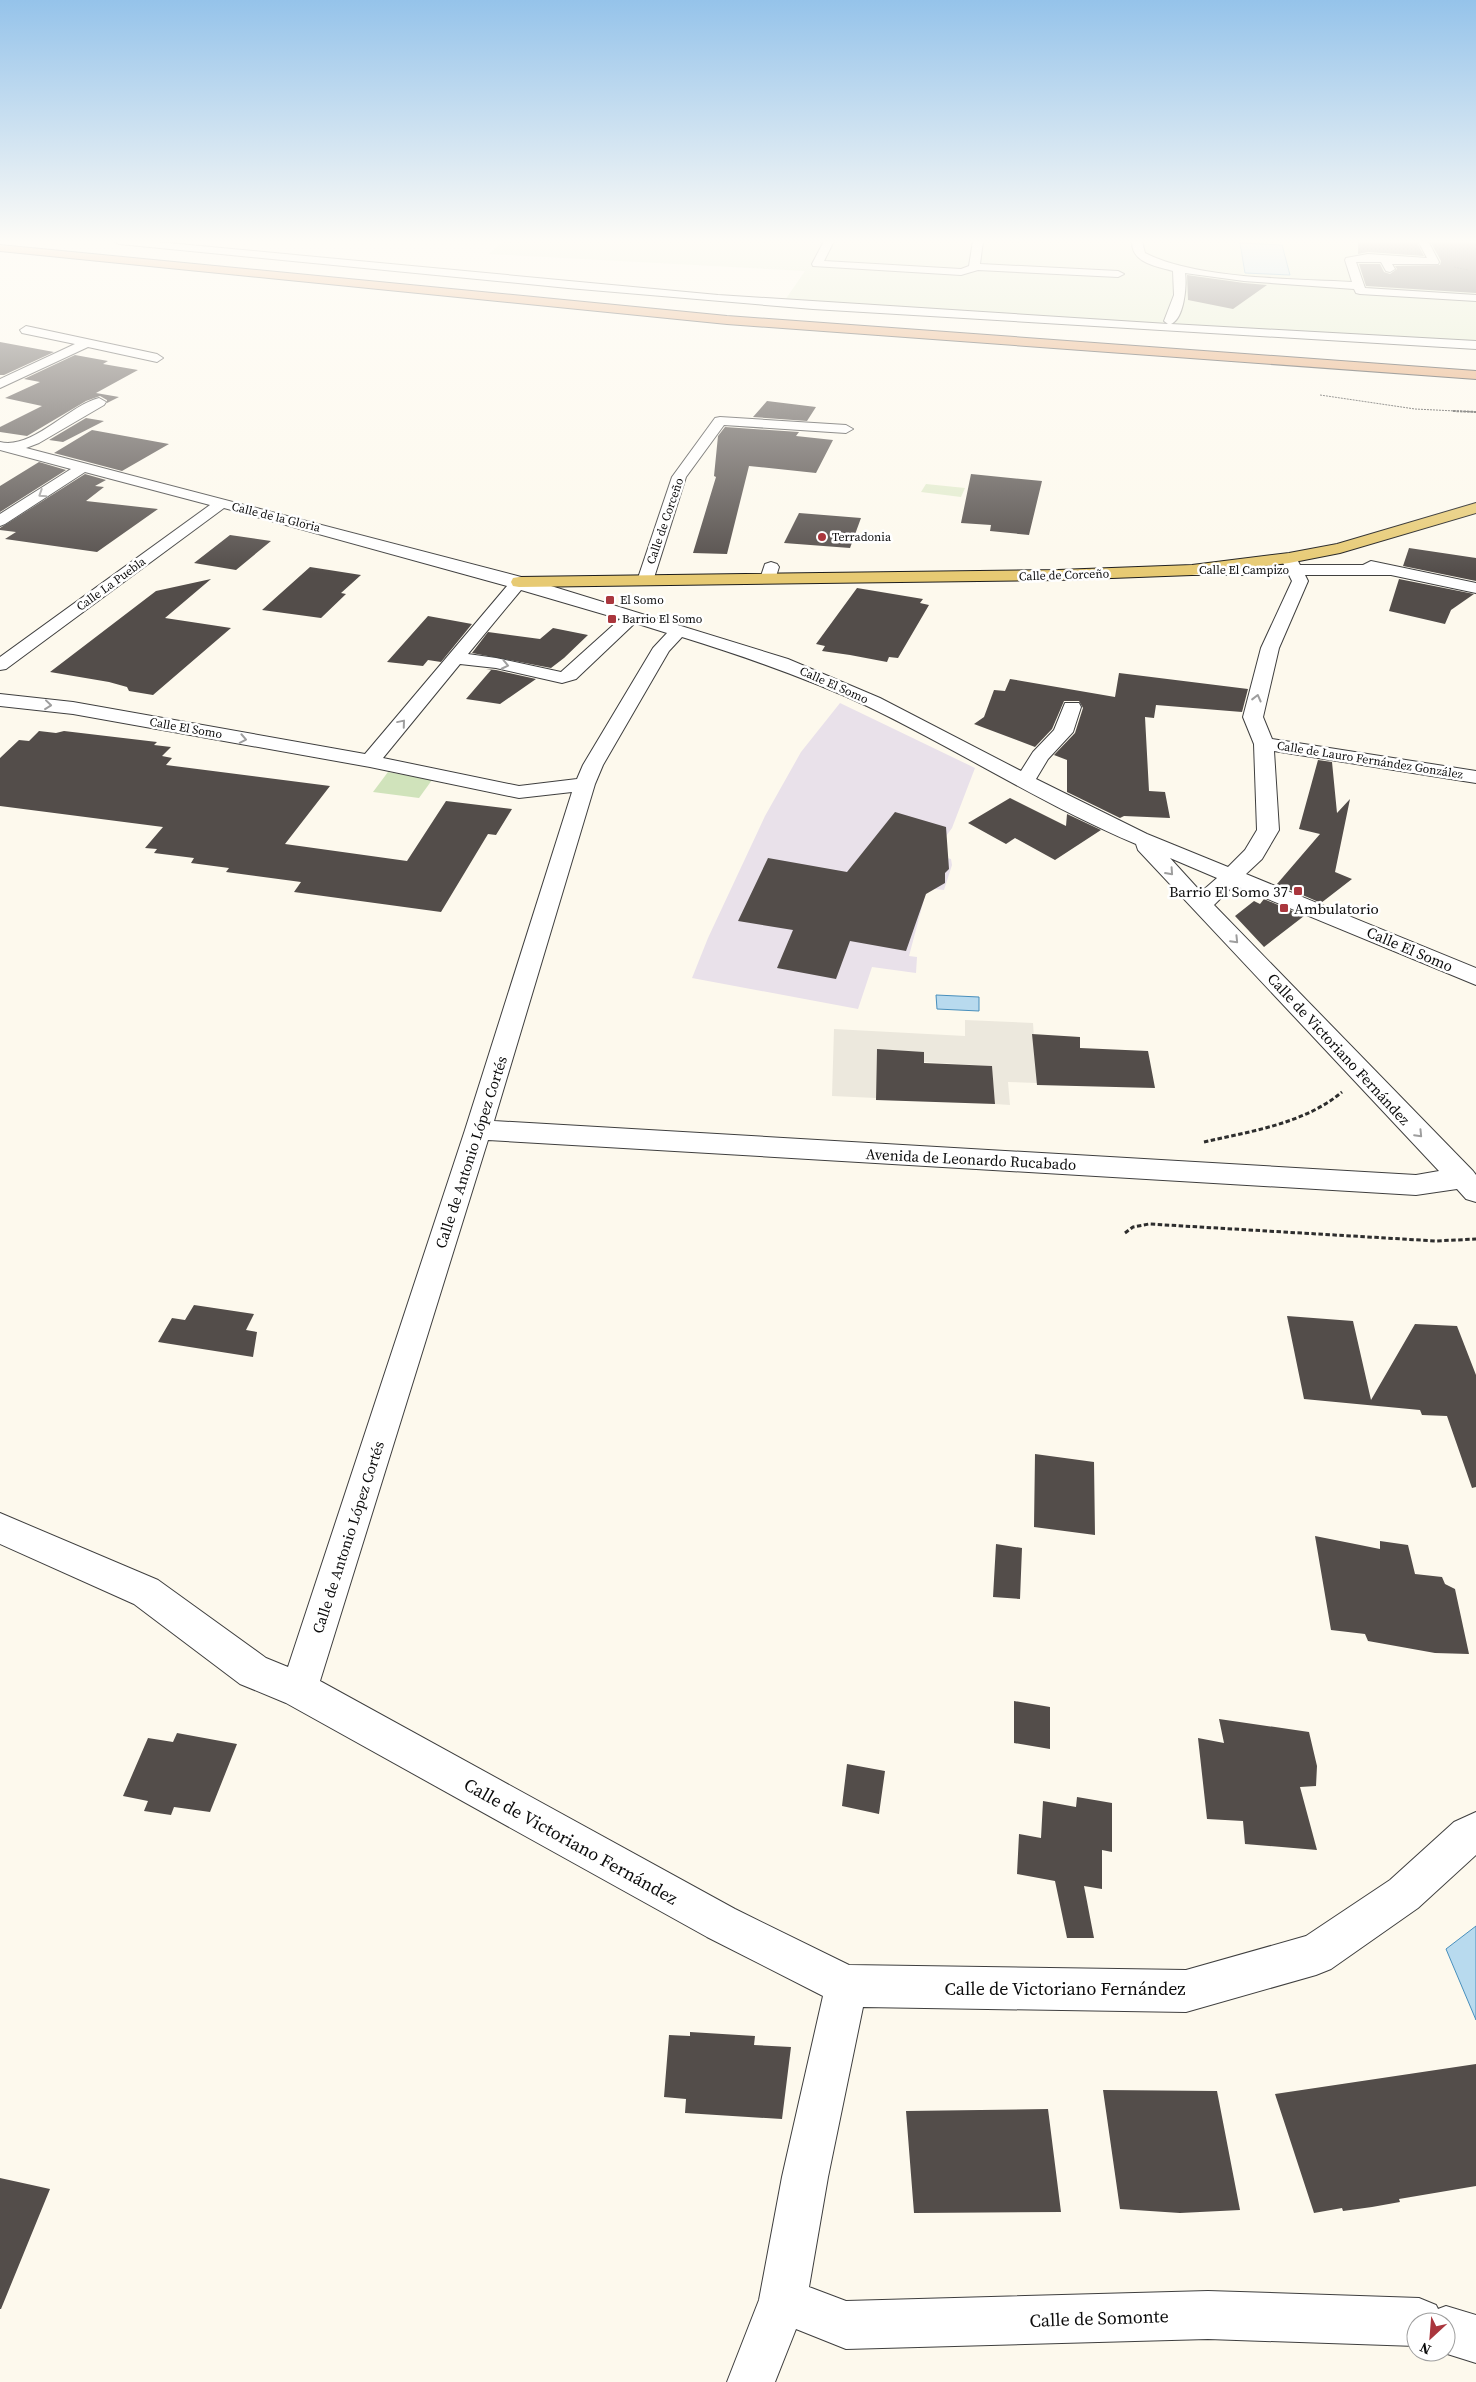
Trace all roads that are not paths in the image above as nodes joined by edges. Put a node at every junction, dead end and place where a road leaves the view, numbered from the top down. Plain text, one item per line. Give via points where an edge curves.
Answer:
1 (68, 352) edge
2 (130, 352) edge
3 (1165, 352) edge
4 (157, 358) dead end
5 (1476, 375) edge
6 (0, 384) edge
7 (99, 402) dead end
8 (846, 430) dead end
9 (6, 448) edge
10 (83, 467) junction
11 (222, 502) junction
12 (1476, 508) edge
13 (0, 521) edge
14 (1340, 548) junction
15 (1320, 552) junction
16 (1292, 563) junction
17 (1317, 569) junction
18 (1192, 570) joint
19 (1388, 571) junction
20 (645, 581) junction
21 (519, 582) junction
22 (590, 583) junction
23 (1476, 588) edge
24 (551, 592) junction
25 (632, 617) junction
26 (679, 631) junction
27 (456, 658) junction
28 (0, 665) edge
29 (0, 700) edge
30 (1072, 707) dead end
31 (1264, 744) junction
32 (370, 760) junction
33 (1476, 777) edge
34 (1026, 780) junction
35 (585, 784) junction
36 (1140, 838) junction
37 (1232, 876) junction
38 (1201, 905) junction
39 (1466, 972) edge
40 (478, 1130) junction
41 (1469, 1185) edge
42 (0, 1528) edge
43 (299, 1690) junction
44 (1476, 1831) edge
45 (846, 1986) junction
46 (783, 2300) junction
47 (1406, 2322) edge
48 (1456, 2333) edge
49 (1476, 2339) edge
50 (751, 2382) edge

1 - 6 street
2 - 4 street
3 - 5 highway
7 - 9 street via 34,440
8 - 20 street, Calle de Corceño via 720,421 679,477
9 - 10 street, Calle de la Gloria
10 - 11 street, Calle de la Gloria
10 -> 13 street
11 - 21 street, Calle de la Gloria
11 - 28 street, Calle La Puebla
12 - 14 main road
14 - 15 main road
14 - 19 street, Calle El Campizo
15 - 16 main road
15 - 17 street
16 - 17 street, Calle El Campizo
16 - 18 street, Calle El Campizo
31 -> 16 street via 1253,717 1270,648 1300,582
17 - 19 street, Calle El Campizo
18 - 20 main road, Calle de Corceño via 1058,576 769,573
19 - 23 street, Calle El Campizo
20 - 22 main road, Calle de Corceño
21 - 22 main road, Calle de Corceño
21 - 24 street, Calle de la Gloria
21 - 27 street
22 - 24 main road, Calle de Corceño
24 - 25 street, Calle El Somo
25 - 26 street, Calle El Somo
27 -> 25 street via 496,663 562,678 570,675
26 - 34 street, Calle El Somo via 817,676
26 - 35 street, Calle de Antonio López Cortés via 662,648
32 -> 27 street
29 -> 32 street, Calle El Somo via 73,708
30 - 34 street via 1063,732 1040,756
31 - 33 street, Calle de Lauro Fernández González
31 - 37 street via 1268,830 1254,854
32 - 35 street, Calle El Somo via 519,792
34 - 36 street, Calle El Somo
35 - 40 street, Calle de Antonio López Cortés
36 - 37 street, Calle El Somo
36 -> 38 street, Calle de Victoriano Fernández
37 - 38 street
37 - 39 street, Calle El Somo
38 -> 41 street, Calle de Victoriano Fernández
40 - 41 street, Avenida de Leonardo Rucabado via 1416,1185
40 - 43 street, Calle de Antonio López Cortés
42 - 43 street, Calle de Victoriano Fernández via 146,1592 253,1671
43 - 45 street, Calle de Victoriano Fernández via 721,1923
44 - 45 street, Calle de Victoriano Fernández via 1404,1894 1316,1954 1186,1991
45 - 46 street via 805,2177
46 - 47 street, Calle de Somonte via 846,2325 1208,2315
46 - 50 street
48 - 49 street

